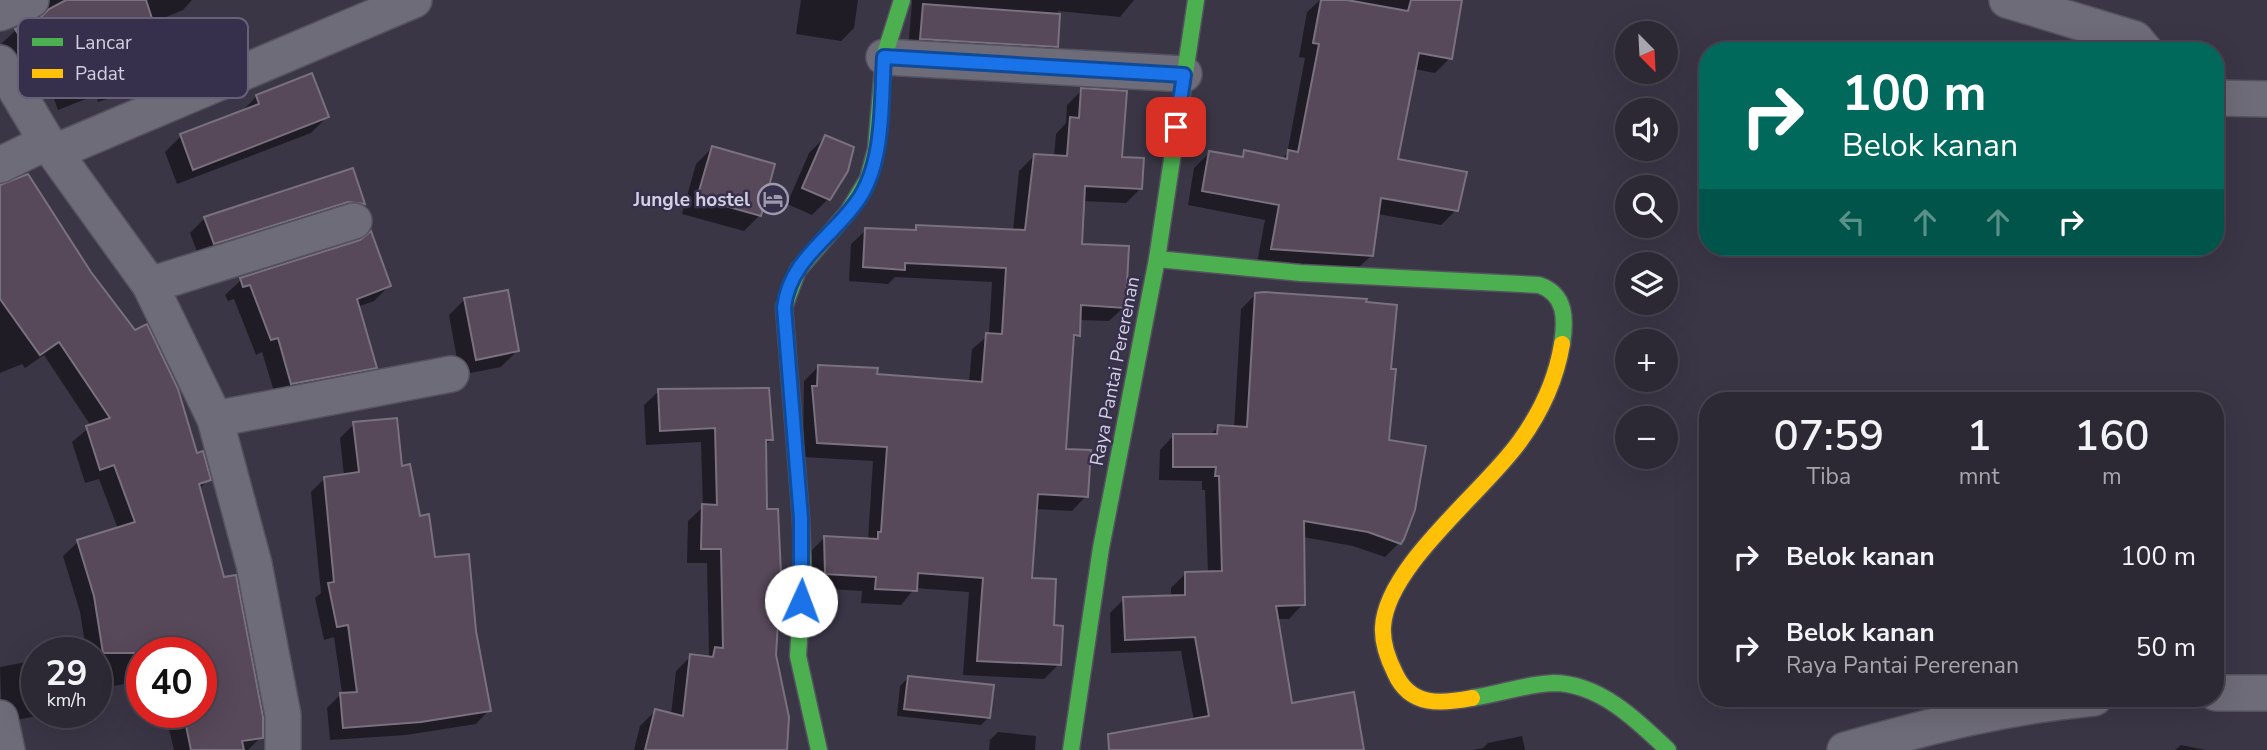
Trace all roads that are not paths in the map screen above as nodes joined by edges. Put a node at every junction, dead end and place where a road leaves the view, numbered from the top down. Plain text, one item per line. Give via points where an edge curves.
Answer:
1 (31, 0) edge
2 (414, 0) edge
3 (902, 0) edge
4 (1196, 0) edge
5 (2007, 0) edge
6 (0, 13) edge
7 (2138, 42) edge
8 (884, 57) junction
9 (0, 63) edge
10 (248, 67) edge
11 (1184, 75) junction
12 (18, 93) edge
13 (21, 98) edge
14 (172, 98) edge
15 (2224, 98) edge
16 (2267, 99) edge
17 (51, 147) junction
18 (0, 165) edge
19 (354, 221) dead end
20 (1157, 259) junction
21 (150, 285) junction
22 (451, 373) dead end
23 (215, 419) junction
24 (2224, 693) edge
25 (2267, 693) edge
26 (2020, 707) edge
27 (0, 718) edge
28 (7, 750) edge
29 (283, 750) edge
30 (819, 750) edge
31 (1071, 750) edge
32 (1668, 750) edge
33 (1845, 750) edge

1 - 6 street
2 - 10 street
3 - 8 street
4 - 11 street, Raya Pantai Pererenan
5 - 7 street
8 - 11 street
8 - 30 street via 869,178 857,202 794,271 784,307 801,519 798,656
9 - 12 street
11 - 20 street, Raya Pantai Pererenan
13 - 17 street
14 - 17 street
15 - 16 street
17 - 18 street
17 - 21 street
19 - 21 street
20 - 31 street, Raya Pantai Pererenan via 1101,548
20 - 32 street via 1302,276 1547,287 1560,296 1567,313 1563,341 1540,410 1498,471 1429,543 1397,588 1383,622 1390,662 1403,690 1424,702 1565,683 1600,695 1638,720
21 - 23 street
22 - 23 street
23 - 29 street via 254,564 283,715
24 - 25 street
26 - 33 street via 1955,718
27 - 28 street

